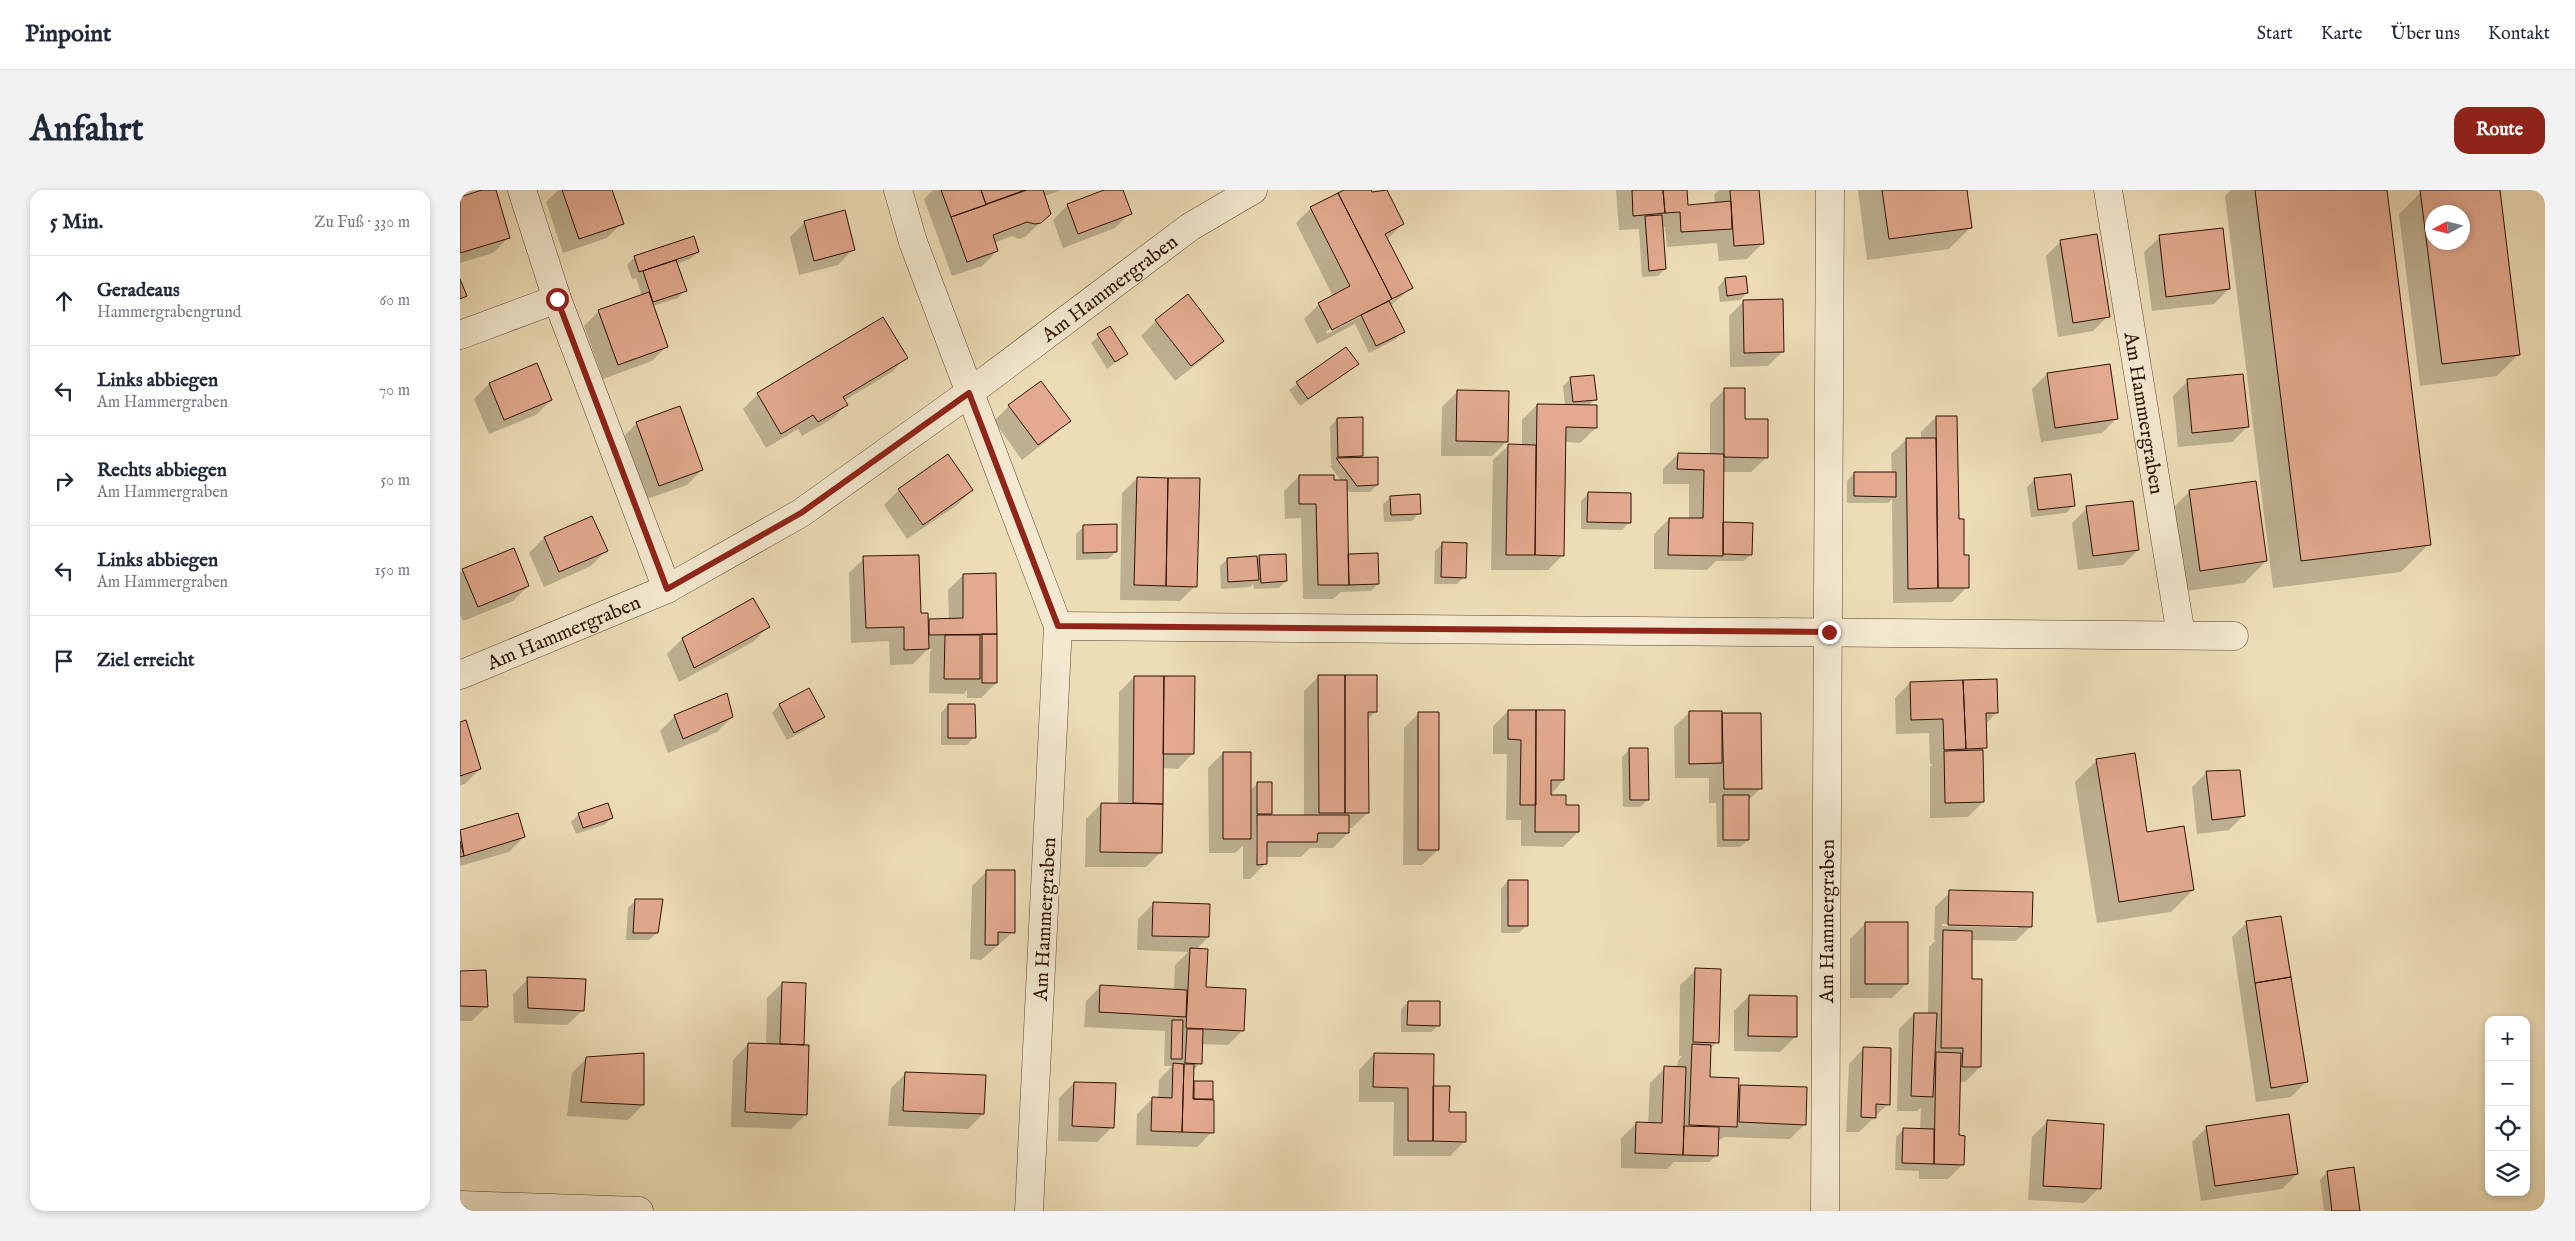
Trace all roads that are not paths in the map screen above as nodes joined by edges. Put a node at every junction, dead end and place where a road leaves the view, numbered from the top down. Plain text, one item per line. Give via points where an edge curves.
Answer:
1 (522, 190) edge
2 (898, 190) edge
3 (1253, 190) edge
4 (1830, 190) edge
5 (2108, 190) edge
6 (557, 299) junction
7 (460, 335) edge
8 (969, 393) junction
9 (667, 589) junction
10 (1058, 626) junction
11 (1829, 632) junction
12 (2181, 635) junction
13 (2234, 636) dead end
14 (460, 675) edge
15 (460, 1205) edge
16 (639, 1211) edge
17 (1029, 1211) edge
18 (1826, 1211) edge

1 - 6 street
2 - 8 street, Am Hammergraben via 913,242
3 - 8 street, Am Hammergraben via 1190,227
4 - 11 street, Am Hammergraben
5 - 12 street, Am Hammergraben
6 - 7 street
6 - 9 street
8 - 9 street, Am Hammergraben via 801,513
8 - 10 street, Am Hammergraben
9 - 14 street, Am Hammergraben
10 - 11 street
10 - 17 street, Am Hammergraben
11 - 12 street
11 - 18 street, Am Hammergraben
12 - 13 street
15 - 16 street

